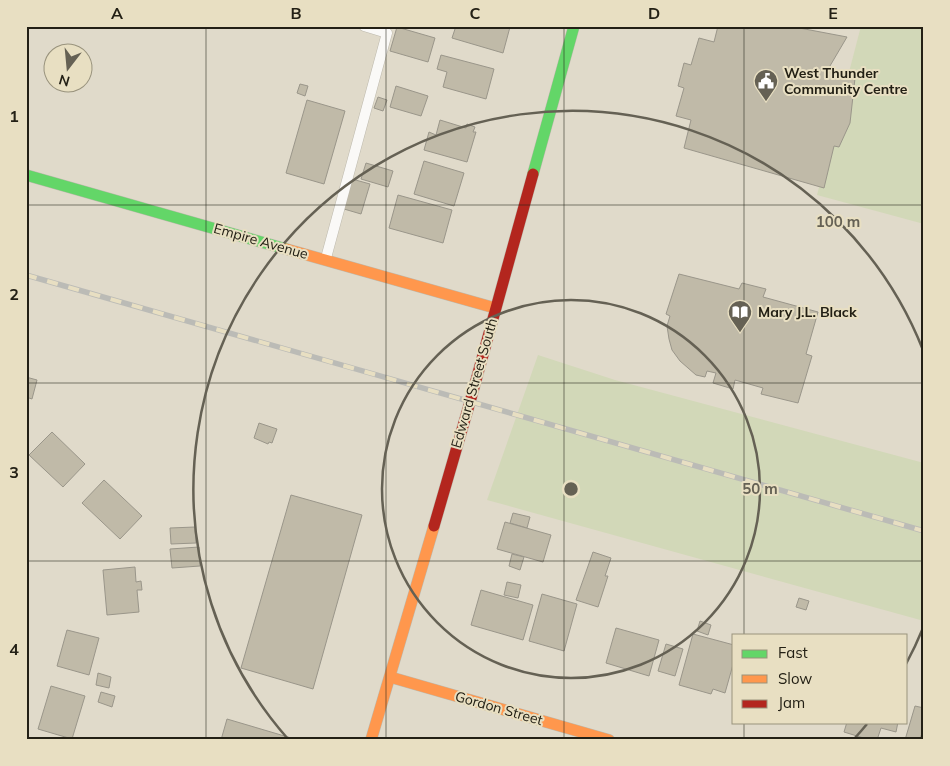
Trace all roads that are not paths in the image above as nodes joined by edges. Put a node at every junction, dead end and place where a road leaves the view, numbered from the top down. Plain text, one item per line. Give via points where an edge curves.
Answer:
1 (364, 26) edge
2 (574, 26) edge
3 (388, 29) edge
4 (26, 175) edge
5 (325, 259) junction
6 (495, 308) junction
7 (390, 677) junction
8 (572, 735) edge
9 (371, 740) edge
10 (609, 740) edge

1 - 3 lane
2 - 6 main road, Edward Street South
3 - 5 lane
4 - 5 main road, Empire Avenue
5 - 6 main road, Empire Avenue
6 - 7 main road, Edward Street South
7 - 8 main road, Gordon Street
7 - 9 main road, Edward Street South
8 - 10 main road, Gordon Street

